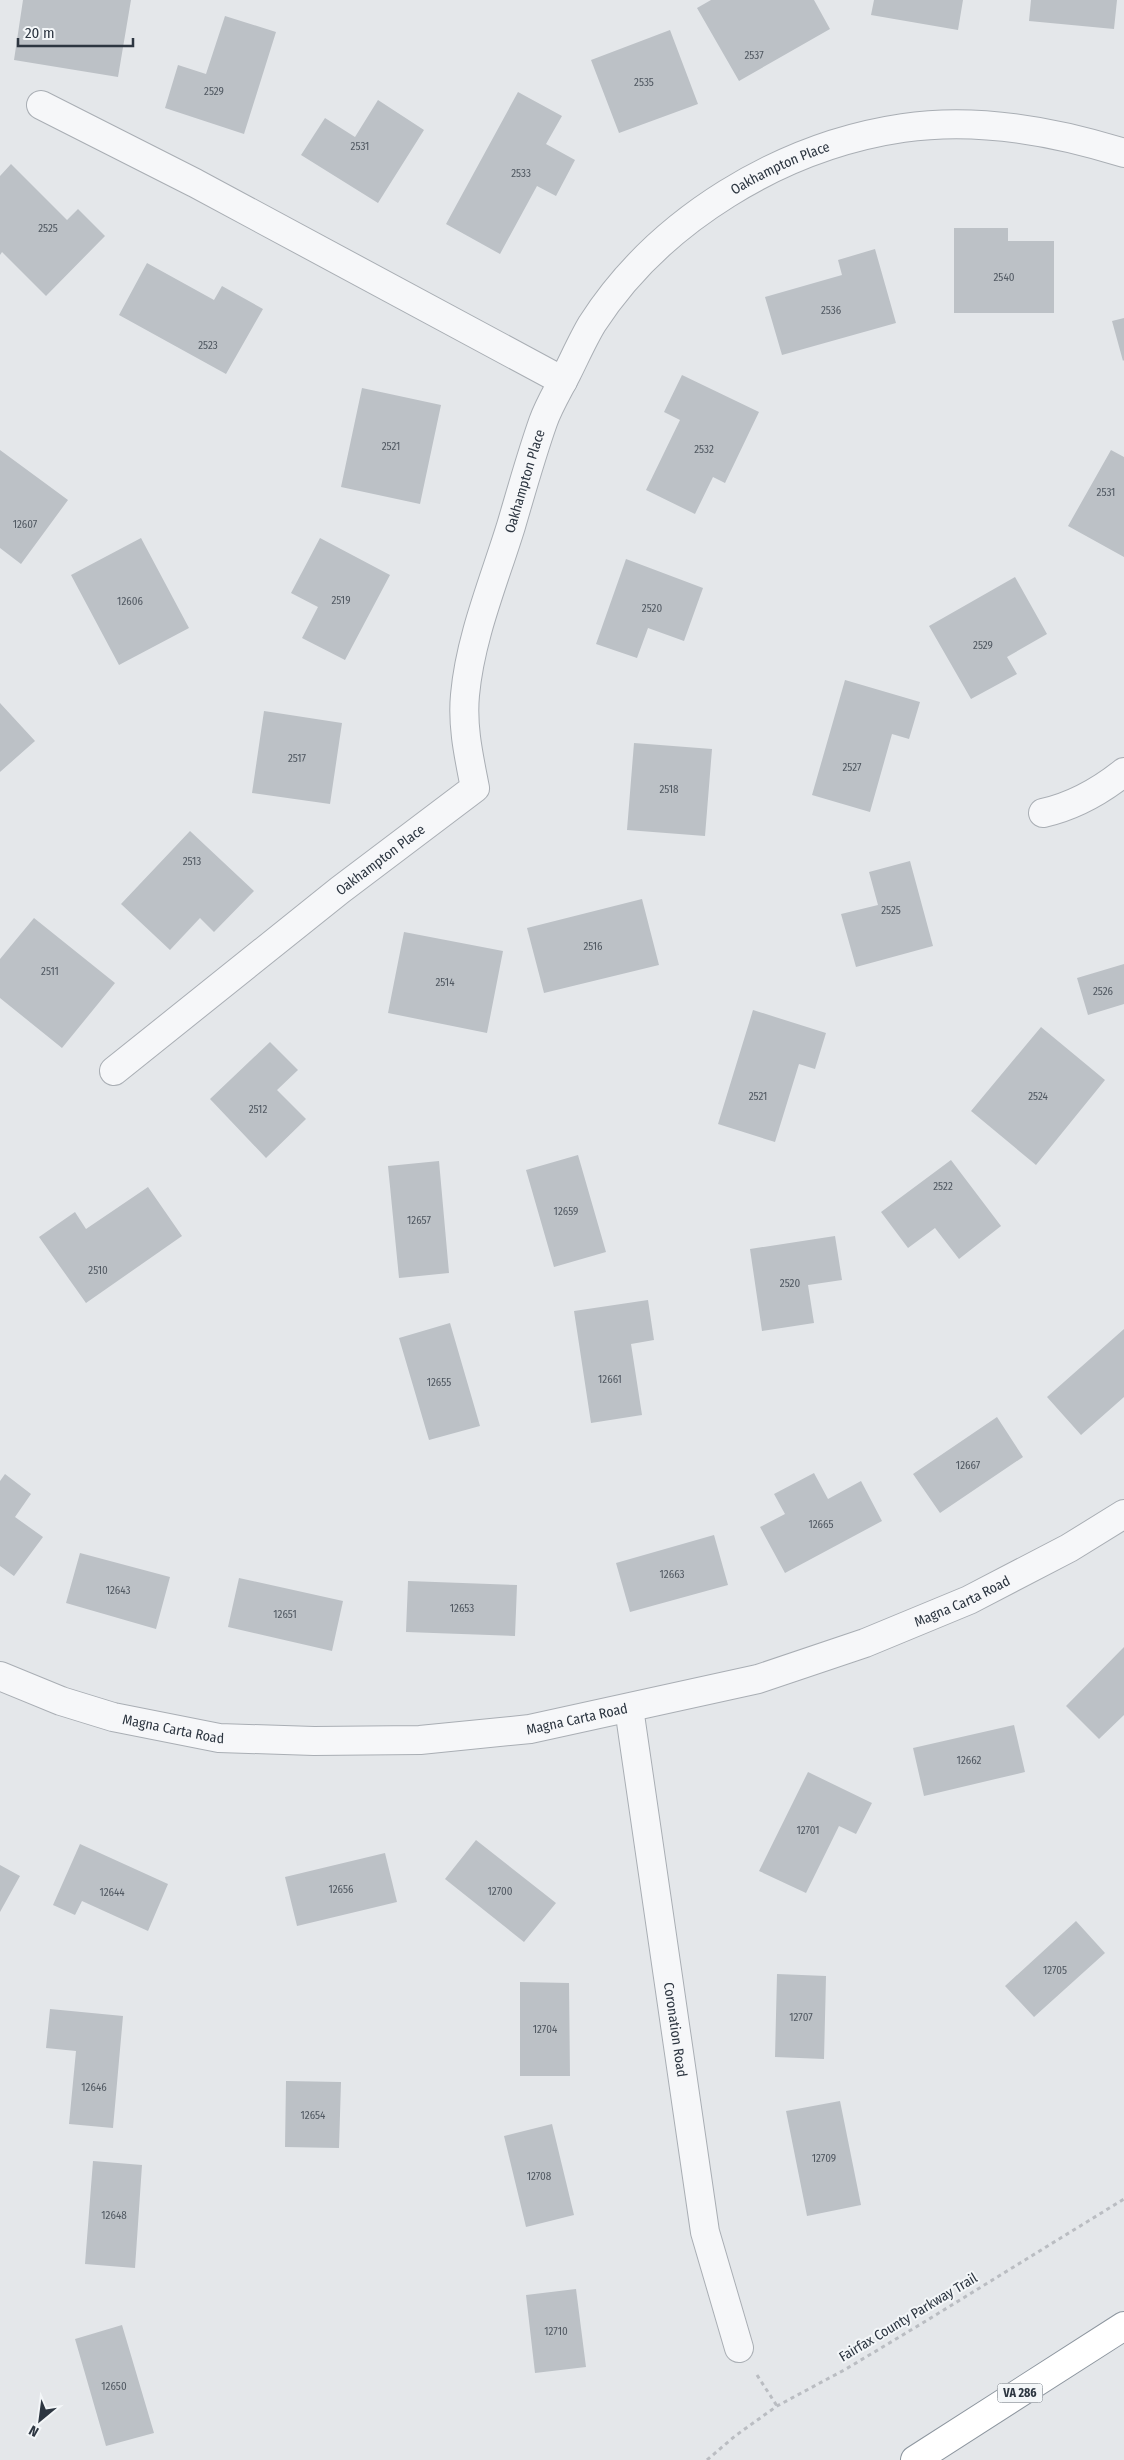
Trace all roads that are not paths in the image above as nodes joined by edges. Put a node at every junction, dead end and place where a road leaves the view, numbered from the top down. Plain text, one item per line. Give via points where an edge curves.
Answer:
1 (41, 105) dead end
2 (1124, 153) edge
3 (563, 381) junction
4 (1124, 772) edge
5 (1043, 813) dead end
6 (114, 1071) dead end
7 (1124, 1514) edge
8 (0, 1676) edge
9 (629, 1708) junction
10 (1124, 2326) edge
11 (739, 2348) dead end
12 (915, 2460) edge

1 - 3 street via 194,183
2 - 3 street, Oakhampton Place via 1039,131 949,125 904,128 819,149 743,184 674,231 615,292 591,326
3 - 6 street, Oakhampton Place via 544,419 471,656 464,698 475,788 340,890
4 - 5 street via 1101,791 1062,809
7 - 9 street, Magna Carta Road via 1068,1548 969,1600 865,1643 758,1679
8 - 9 street, Magna Carta Road via 61,1701 113,1717 219,1738 420,1740 530,1729
9 - 11 street, Coronation Road via 705,2232
10 - 12 highway, VA 286

